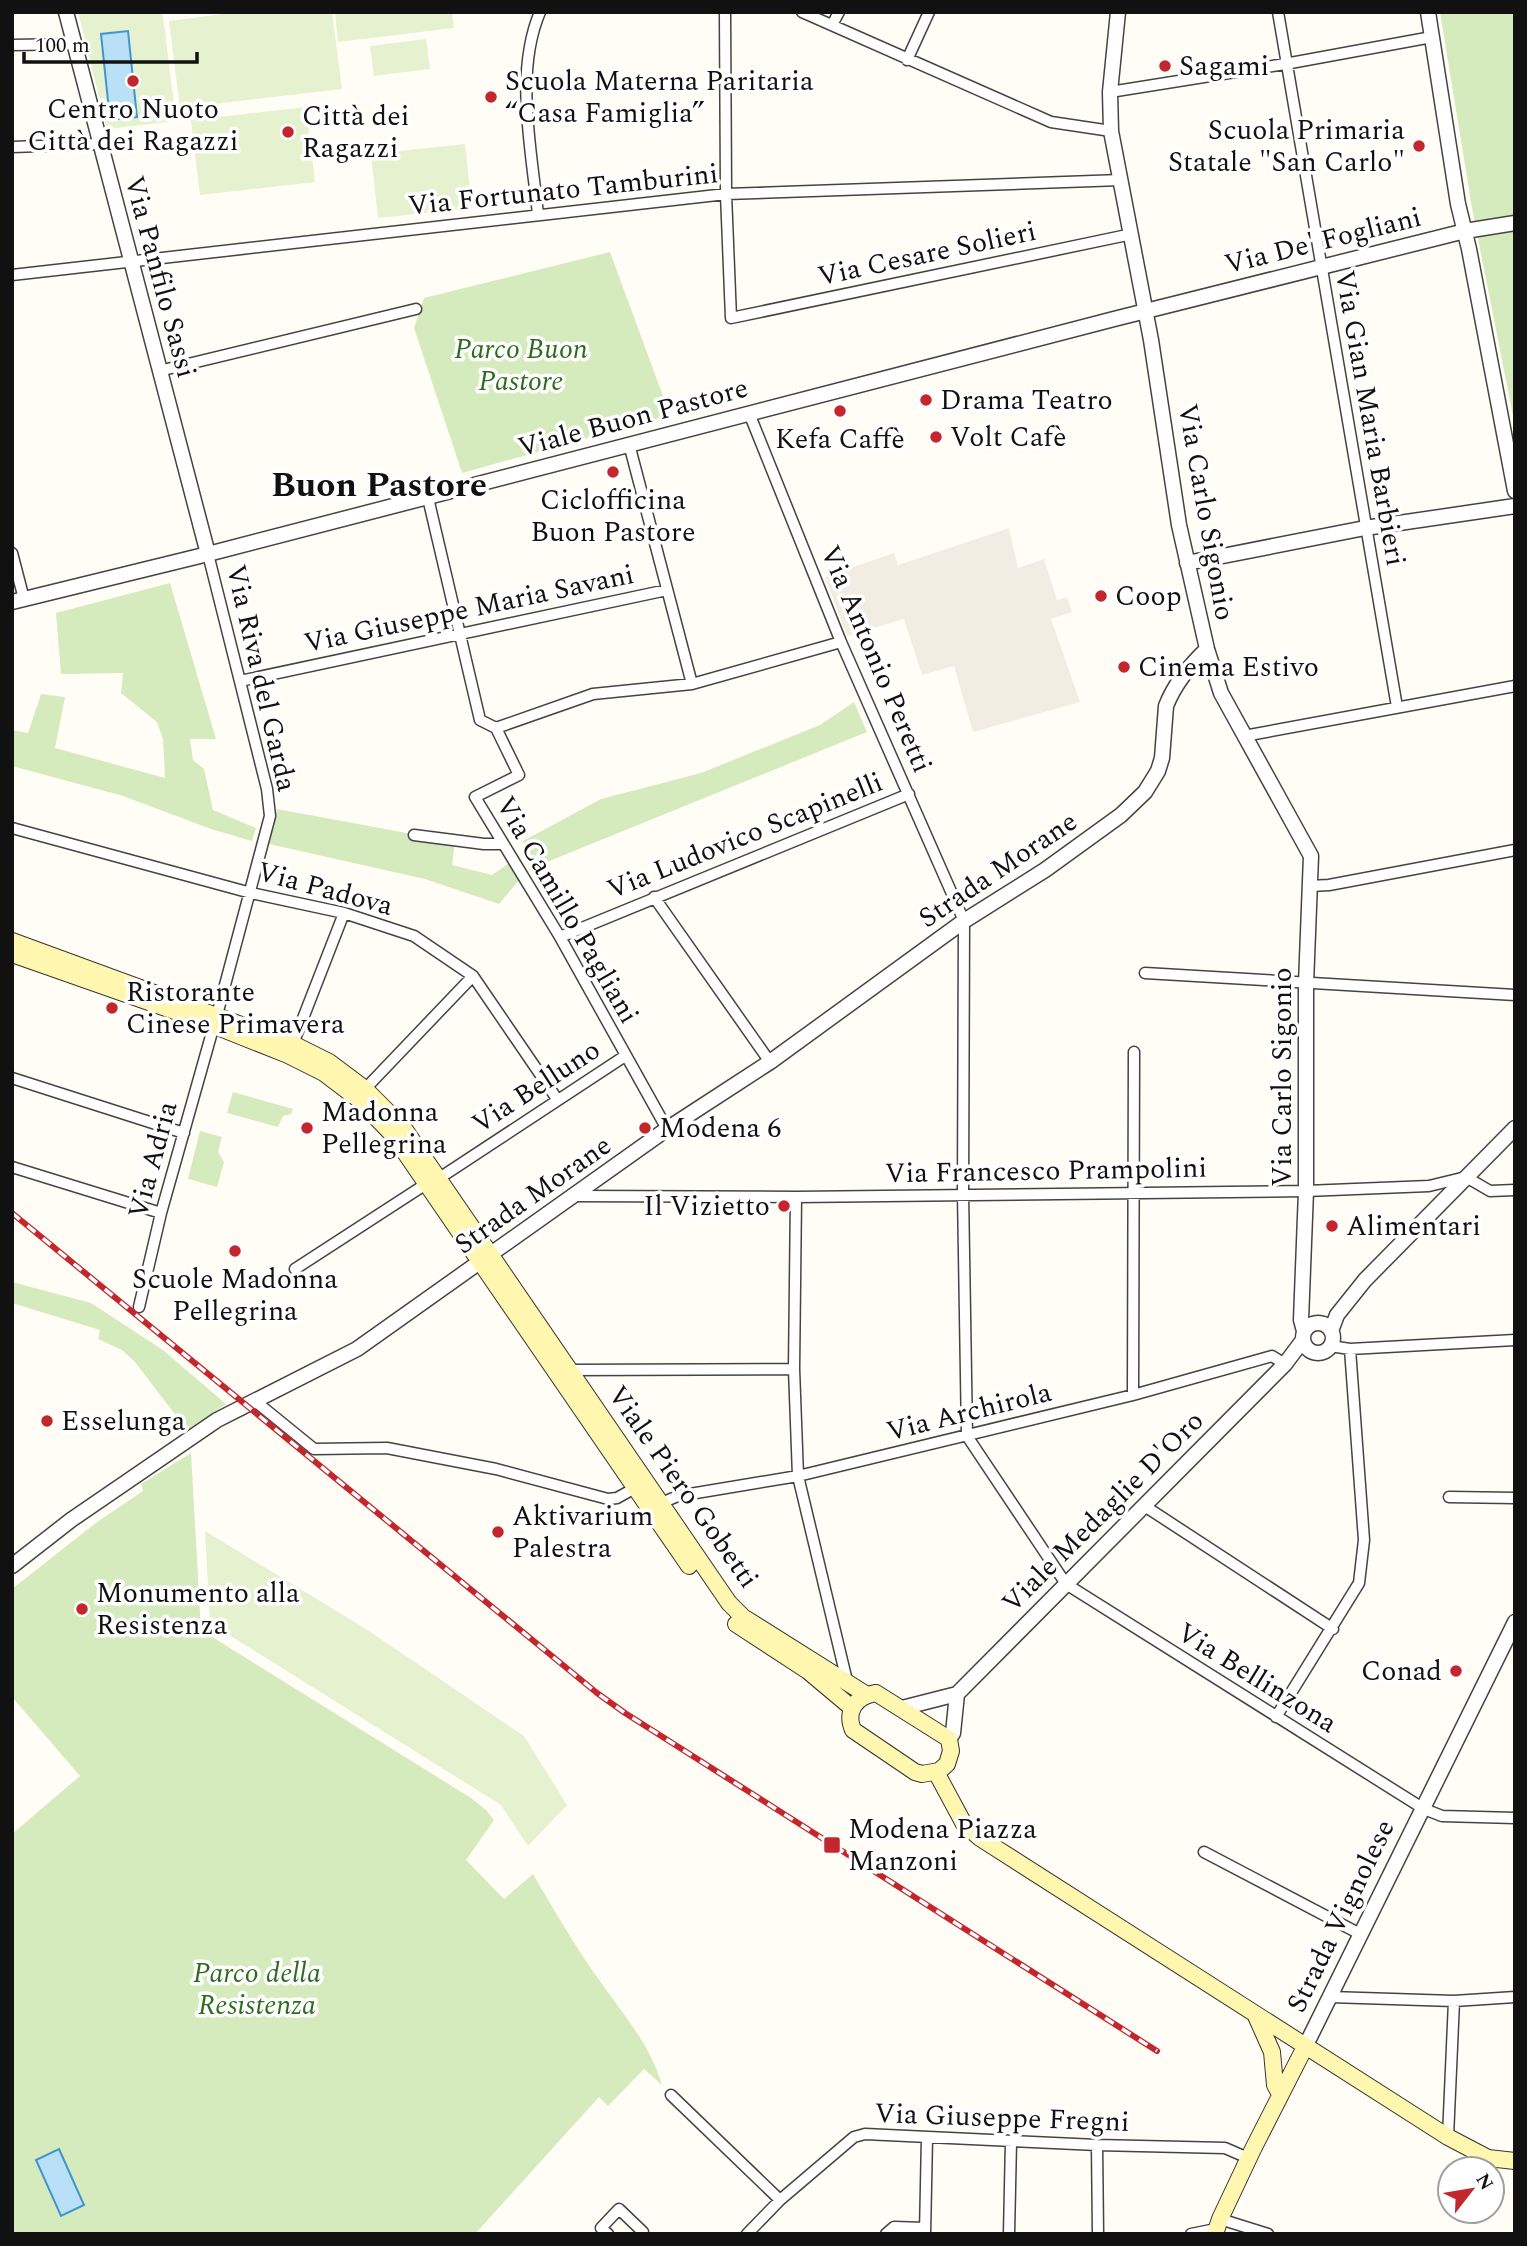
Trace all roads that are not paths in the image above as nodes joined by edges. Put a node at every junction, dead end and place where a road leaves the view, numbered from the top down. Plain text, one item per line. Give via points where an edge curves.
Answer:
1 (65, 12) edge
2 (540, 12) edge
3 (724, 12) edge
4 (802, 12) edge
5 (839, 12) edge
6 (929, 12) edge
7 (1118, 12) edge
8 (1278, 12) edge
9 (1428, 12) edge
10 (832, 25) junction
11 (1432, 37) junction
12 (74, 44) junction
13 (12, 45) edge
14 (907, 60) junction
15 (1285, 64) junction
16 (1110, 92) junction
17 (1111, 131) junction
18 (99, 144) junction
19 (12, 147) edge
20 (1121, 180) junction
21 (726, 194) junction
22 (538, 215) junction
23 (1515, 223) edge
24 (1465, 232) junction
25 (1132, 234) junction
26 (130, 262) junction
27 (1322, 268) junction
28 (12, 275) edge
29 (416, 309) dead end
30 (1144, 311) junction
31 (159, 371) junction
32 (749, 413) junction
33 (629, 444) junction
34 (1515, 491) edge
35 (428, 498) junction
36 (1515, 506) edge
37 (1365, 528) junction
38 (12, 553) edge
39 (208, 554) junction
40 (1187, 563) junction
41 (667, 590) junction
42 (18, 601) edge
43 (459, 633) junction
44 (841, 642) junction
45 (1206, 649) junction
46 (240, 681) junction
47 (692, 684) junction
48 (1515, 686) edge
49 (1397, 707) junction
50 (496, 728) junction
51 (1244, 736) junction
52 (909, 794) junction
53 (12, 828) edge
54 (414, 835) dead end
55 (503, 844) junction
56 (1515, 850) edge
57 (1310, 886) junction
58 (251, 893) junction
59 (654, 897) junction
60 (344, 913) junction
61 (964, 921) junction
62 (560, 937) junction
63 (12, 940) edge
64 (12, 954) edge
65 (1146, 973) dead end
66 (473, 976) junction
67 (1306, 984) junction
68 (1515, 995) edge
69 (215, 1020) junction
70 (290, 1049) junction
71 (1134, 1052) dead end
72 (625, 1055) junction
73 (769, 1062) junction
74 (12, 1078) edge
75 (361, 1093) junction
76 (557, 1100) junction
77 (1515, 1128) edge
78 (667, 1129) junction
79 (184, 1133) junction
80 (12, 1167) edge
81 (1466, 1177) junction
82 (432, 1181) junction
83 (1515, 1190) edge
84 (1306, 1191) junction
85 (1135, 1192) junction
86 (963, 1194) junction
87 (573, 1196) junction
88 (796, 1197) junction
89 (161, 1213) junction
90 (486, 1258) junction
91 (295, 1269) dead end
92 (1302, 1294) junction
93 (139, 1307) dead end
94 (1324, 1325) junction
95 (1303, 1336) junction
96 (1515, 1340) edge
97 (1330, 1346) junction
98 (1350, 1349) junction
99 (1313, 1352) junction
100 (1285, 1364) junction
101 (794, 1368) junction
102 (565, 1374) junction
103 (1133, 1395) junction
104 (255, 1401) junction
105 (967, 1436) junction
106 (798, 1476) junction
107 (635, 1488) junction
108 (1449, 1497) dead end
109 (1515, 1497) edge
110 (660, 1503) junction
111 (1143, 1505) junction
112 (12, 1566) edge
113 (1066, 1584) junction
114 (1515, 1622) edge
115 (1333, 1629) junction
116 (847, 1681) junction
117 (957, 1694) junction
118 (867, 1695) junction
119 (852, 1708) junction
120 (902, 1708) junction
121 (1276, 1717) junction
122 (949, 1739) junction
123 (936, 1772) junction
124 (1424, 1809) junction
125 (1515, 1818) edge
126 (1204, 1852) dead end
127 (1362, 1935) junction
128 (1330, 1997) junction
129 (1515, 1997) edge
130 (1454, 2001) junction
131 (1254, 2014) junction
132 (1305, 2047) junction
133 (1280, 2094) junction
134 (671, 2095) dead end
135 (927, 2137) junction
136 (1448, 2137) junction
137 (1011, 2141) junction
138 (1097, 2145) junction
139 (1248, 2158) junction
140 (1515, 2161) edge
141 (780, 2200) junction
142 (1217, 2227) edge
143 (925, 2231) edge
144 (608, 2234) edge
145 (641, 2234) edge
146 (747, 2234) edge
147 (886, 2234) edge
148 (1009, 2234) edge
149 (1098, 2234) edge
150 (1192, 2234) edge
151 (1268, 2234) edge

1 - 12 street, Via Panfilo Sassi
2 - 22 street via 531,36 527,72
3 - 21 street
4 - 10 street
5 - 10 street
6 - 14 street
7 - 16 street, Via Carlo Sigonio
8 - 15 street, Via Gian Maria Barbieri
9 - 11 street
10 - 14 street
11 - 15 street
11 - 24 street
12 - 13 street
12 - 18 street, Via Panfilo Sassi
14 - 17 street via 1051,122
15 - 16 street
15 - 27 street, Via Gian Maria Barbieri
16 - 17 street, Via Carlo Sigonio
17 - 20 street, Via Carlo Sigonio
18 - 19 street
18 - 26 street, Via Panfilo Sassi
20 - 21 street, Via Fortunato Tamburini
20 - 25 street, Via Carlo Sigonio
21 - 22 street, Via Fortunato Tamburini
21 - 25 street, Via Cesare Solieri via 732,318
22 - 26 street, Via Fortunato Tamburini
23 - 24 street, Via De' Fogliani
24 - 27 street, Via De' Fogliani
24 - 34 street
25 - 30 street, Via Carlo Sigonio
26 - 28 street, Via Fortunato Tamburini
26 - 31 street, Via Panfilo Sassi
27 - 30 street, Via De' Fogliani
27 - 37 street, Via Gian Maria Barbieri
29 - 31 street
30 - 32 street, Viale Buon Pastore
30 - 40 street, Via Carlo Sigonio
31 - 39 street, Via Panfilo Sassi
32 - 33 street, Viale Buon Pastore
32 - 44 street, Via Antonio Peretti
33 - 35 street, Viale Buon Pastore
33 - 41 street
35 - 39 street, Viale Buon Pastore
35 - 43 street, Via Camillo Pagliani
36 - 37 street
37 - 40 street
37 - 49 street, Via Gian Maria Barbieri
38 - 42 street
39 - 42 street, Viale Buon Pastore
39 - 46 street, Via Riva del Garda
40 - 45 street, Via Carlo Sigonio
41 - 43 street, Via Giuseppe Maria Savani
41 - 47 street
43 - 46 street, Via Giuseppe Maria Savani
43 - 50 street, Via Camillo Pagliani via 480,720
44 - 47 street
44 - 52 street, Via Antonio Peretti
45 - 51 street, Via Carlo Sigonio via 1221,693
45 - 61 street, Strada Morane via 1169,698 1162,758 1145,792 1064,857
46 - 58 street, Via Riva del Garda via 270,816
47 - 50 street via 593,694
48 - 49 street
49 - 51 street
50 - 55 street, Via Camillo Pagliani via 519,775 475,797
51 - 57 street, Via Carlo Sigonio via 1311,856
52 - 59 street, Via Ludovico Scapinelli
52 - 61 street, Via Antonio Peretti
53 - 58 street, Via Padova
54 - 55 street
55 - 62 street, Via Camillo Pagliani
56 - 57 street
57 - 67 street, Via Carlo Sigonio
58 - 60 street, Via Padova
58 - 69 street, Via Riva del Garda
59 - 62 street, Via Ludovico Scapinelli
59 - 73 street
60 - 66 street, Via Padova via 414,936
60 - 70 street
61 - 73 street, Strada Morane
61 - 86 street
62 - 72 street, Via Camillo Pagliani
63 - 69 main road
64 - 69 main road
65 - 67 street
66 - 75 street
66 - 76 street, Via Padova
67 - 68 street
67 - 84 street, Via Carlo Sigonio
69 - 70 main road, Viale Piero Gobetti
69 - 79 street, Via Adria
70 - 75 main road, Viale Piero Gobetti
71 - 85 street
72 - 76 street, Via Belluno
72 - 78 street, Via Camillo Pagliani
73 - 78 street, Strada Morane
74 - 79 street
75 - 82 main road, Viale Piero Gobetti
76 - 82 street, Via Belluno
77 - 81 street
78 - 87 street, Strada Morane
79 - 89 street, Via Adria
80 - 89 street
81 - 83 street via 1490,1191
81 - 84 street, Via Francesco Prampolini via 1429,1186
81 - 94 street
82 - 90 main road, Viale Piero Gobetti
82 - 91 street, Via Belluno
84 - 85 street, Via Francesco Prampolini
84 - 92 street, Via Carlo Sigonio
85 - 86 street, Via Francesco Prampolini
85 - 103 street
86 - 88 street, Via Francesco Prampolini
86 - 105 street
87 - 88 street, Via Francesco Prampolini
87 - 90 street, Strada Morane
88 - 101 street
89 - 93 street, Via Adria
90 - 102 main road, Viale Piero Gobetti
90 - 104 street, Strada Morane via 357,1349
92 - 94 street via 1311,1316
92 - 95 street, Via Carlo Sigonio
94 - 95 street via 1308,1326
94 - 97 street via 1333,1341
95 - 99 street via 1306,1348
95 - 100 street, Viale Medaglie D'Oro
96 - 98 street
97 - 98 street
97 - 99 street via 1324,1352
98 - 115 street via 1364,1540 1359,1583
99 - 100 street, Viale Medaglie D'Oro
100 - 103 street, Via Archirola via 1272,1356
100 - 111 street, Viale Medaglie D'Oro
101 - 102 street
101 - 106 street
102 - 107 main road, Viale Piero Gobetti
102 - 110 main road, Viale Piero Gobetti
103 - 105 street, Via Archirola
104 - 107 street via 314,1449 387,1448 496,1469 608,1499
104 - 112 street, Strada Morane via 178,1446
105 - 106 street, Via Archirola
105 - 113 street
106 - 110 street, Via Archirola
106 - 116 street
107 - 119 main road, Viale Piero Gobetti via 722,1611
108 - 109 street
110 - 116 main road, Viale Piero Gobetti via 714,1584 743,1617
111 - 113 street, Viale Medaglie D'Oro
111 - 115 street
113 - 117 street, Viale Medaglie D'Oro
113 - 121 street, Via Bellinzona
114 - 124 street, Strada Vignolese
115 - 121 street
116 - 118 main road, Viale Piero Gobetti
117 - 120 street
117 - 122 street
118 - 119 main road
118 - 120 main road, Viale Piero Gobetti via 876,1693
119 - 123 main road via 849,1721 863,1739 915,1772
120 - 122 main road, Viale Piero Gobetti
121 - 124 street, Via Bellinzona
122 - 123 main road via 950,1758
123 - 131 main road via 972,1832
124 - 125 street, Via Bellinzona via 1442,1816
124 - 127 street, Strada Vignolese
126 - 127 street
127 - 128 street, Strada Vignolese
128 - 130 street
128 - 132 street, Strada Vignolese
129 - 130 street
130 - 136 street
131 - 132 main road
131 - 133 main road via 1272,2052
132 - 133 main road, Strada Vignolese
132 - 136 main road
133 - 139 main road, Strada Vignolese
134 - 141 street
135 - 137 street, Via Giuseppe Fregni
135 - 141 street, Via Giuseppe Fregni via 858,2135
135 - 143 street
136 - 140 main road via 1488,2158
137 - 138 street, Via Giuseppe Fregni
137 - 148 street
138 - 139 street, Via Giuseppe Fregni via 1225,2148
138 - 149 street
139 - 142 main road, Strada Vignolese
141 - 146 street, Via Giuseppe Fregni
142 - 150 street
142 - 151 street
143 - 147 street via 894,2227
144 - 145 street via 601,2228 619,2209

